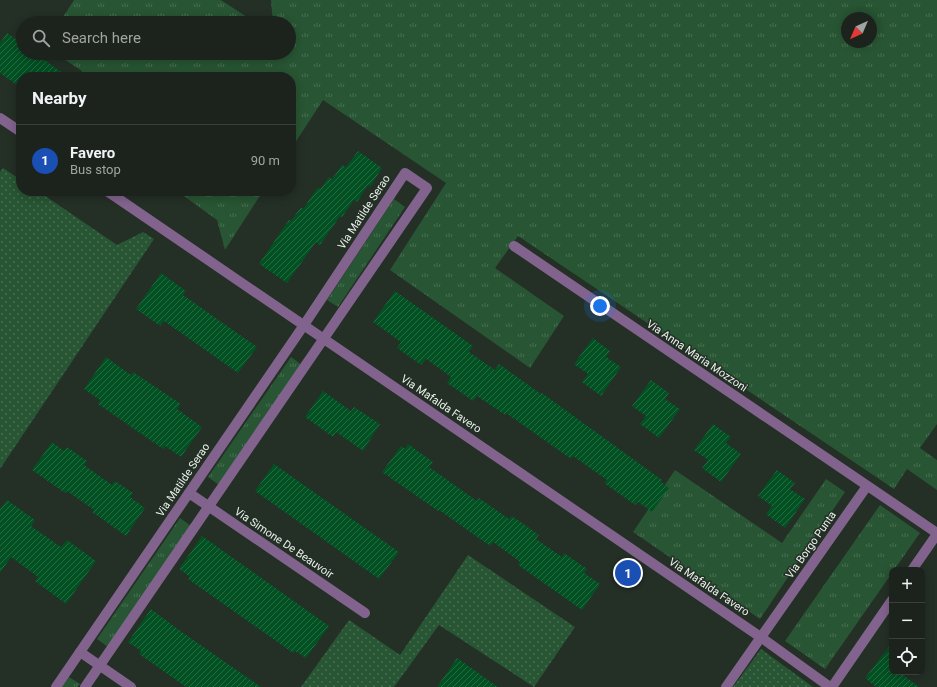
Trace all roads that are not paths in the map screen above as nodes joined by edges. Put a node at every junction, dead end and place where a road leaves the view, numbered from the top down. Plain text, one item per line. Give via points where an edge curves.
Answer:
1 (0, 118) edge
2 (16, 129) edge
3 (114, 196) edge
4 (514, 246) dead end
5 (304, 326) junction
6 (324, 339) junction
7 (867, 486) junction
8 (190, 492) junction
9 (210, 506) junction
10 (937, 534) edge
11 (914, 567) edge
12 (890, 603) edge
13 (365, 613) dead end
14 (762, 638) junction
15 (80, 652) junction
16 (100, 666) junction
17 (56, 687) edge
18 (85, 687) edge
19 (131, 687) edge
20 (726, 687) edge
21 (831, 687) edge

1 - 2 street
3 - 5 street, Via Mafalda Favero
4 - 7 street, Via Anna Maria Mozzoni
5 - 6 street, Via Mafalda Favero
5 - 6 street, Via Matilde Serao via 405,173 427,188
5 - 8 street, Via Matilde Serao
6 - 9 street, Via Matilde Serao
6 - 14 street, Via Mafalda Favero
7 - 10 street
7 - 14 street, Via Borgo Punta
8 - 9 street, Via Simone De Beauvoir
8 - 15 street, Via Matilde Serao
9 - 13 street, Via Simone De Beauvoir
9 - 16 street, Via Matilde Serao
10 - 11 street
12 - 21 street
14 - 20 street, Via Borgo Punta
14 - 21 street, Via Mafalda Favero
15 - 16 street
15 - 17 street, Via Matilde Serao
16 - 18 street, Via Matilde Serao
16 - 19 street

